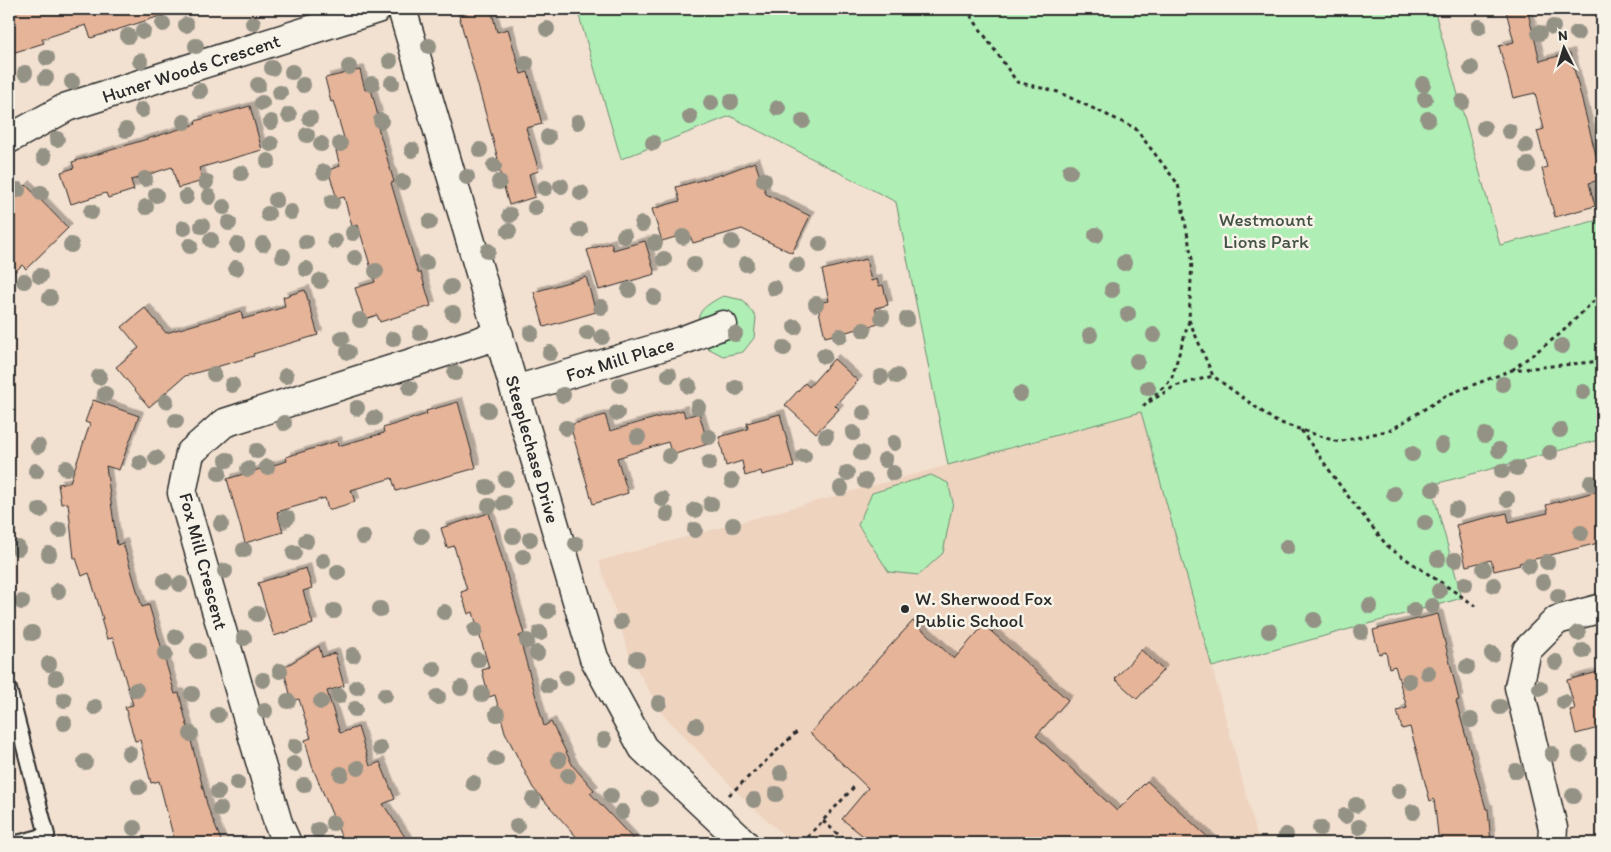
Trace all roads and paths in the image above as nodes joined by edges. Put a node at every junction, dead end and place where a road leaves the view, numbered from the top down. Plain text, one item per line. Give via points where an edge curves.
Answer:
1 (378, 9) edge
2 (402, 9) edge
3 (966, 9) edge
4 (9, 139) edge
5 (1602, 293) edge
6 (1190, 320) junction
7 (722, 325) dead end
8 (499, 336) junction
9 (1602, 361) edge
10 (1512, 370) junction
11 (1213, 376) junction
12 (515, 390) junction
13 (1300, 430) junction
14 (1476, 606) dead end
15 (1602, 608) edge
16 (9, 689) edge
17 (798, 731) dead end
18 (855, 786) dead end
19 (729, 795) dead end
20 (823, 821) junction
21 (17, 843) edge
22 (287, 843) edge
23 (744, 843) edge
24 (802, 843) edge
25 (848, 843) edge
26 (1552, 843) edge

1 - 4 street, Huner Woods Crescent via 67,107
2 - 8 street, Steeplechase Drive
3 - 6 path via 1017,82 1058,92 1135,128 1178,184 1192,259
5 - 10 path via 1560,334
6 - 11 path
6 - 11 path via 1171,380 1143,406 1174,386
7 - 12 street, Fox Mill Place via 681,341
8 - 12 street, Steeplechase Drive
8 - 22 street, Fox Mill Crescent via 224,423 190,452 182,493 278,823
9 - 10 path
10 - 13 path via 1447,395 1391,430 1338,442
11 - 13 path via 1275,421
12 - 23 street, Steeplechase Drive via 594,658 644,748
13 - 14 path via 1388,547
15 - 26 street via 1557,620 1527,650 1519,687 1554,828
16 - 21 lane via 47,835
17 - 19 path
18 - 20 path
20 - 24 path
20 - 25 path

